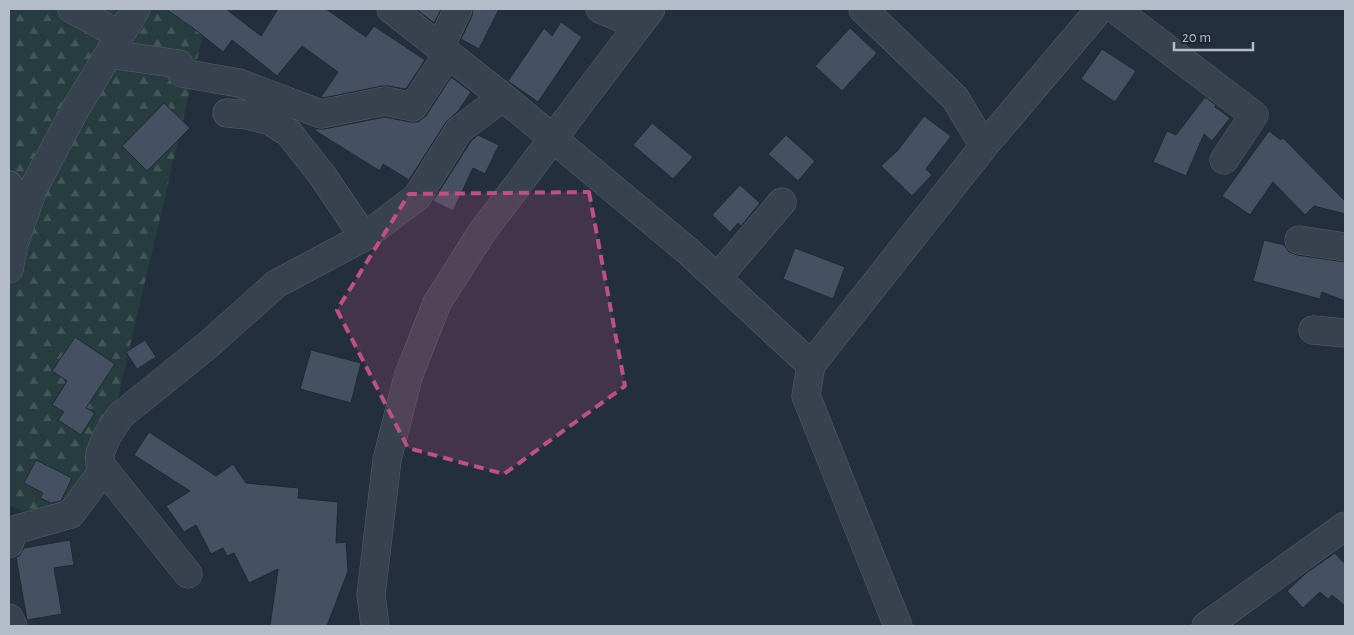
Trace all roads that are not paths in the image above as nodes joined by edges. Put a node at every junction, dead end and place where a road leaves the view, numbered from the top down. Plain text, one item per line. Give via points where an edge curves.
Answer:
1 (72, 9) edge
2 (136, 9) edge
3 (391, 9) edge
4 (458, 9) edge
5 (600, 9) edge
6 (862, 9) edge
7 (1100, 9) edge
8 (1115, 9) edge
9 (645, 17) edge
10 (114, 45) junction
11 (444, 51) junction
12 (503, 97) junction
13 (227, 113) dead end
14 (553, 139) junction
15 (984, 146) junction
16 (1224, 160) dead end
17 (9, 185) edge
18 (782, 202) dead end
19 (364, 238) junction
20 (1299, 240) dead end
21 (1345, 247) edge
22 (12, 257) edge
23 (717, 278) junction
24 (1312, 330) dead end
25 (1345, 333) edge
26 (811, 365) junction
27 (104, 469) junction
28 (1345, 526) edge
29 (9, 544) edge
30 (188, 574) dead end
31 (9, 618) edge
32 (13, 626) edge
33 (375, 626) edge
34 (898, 626) edge
35 (1206, 626) edge

1 - 10 street
2 - 10 street
3 - 11 street
4 - 11 street
5 - 9 street
6 - 15 street via 955,98
7 - 15 street
8 - 16 street via 1254,115
9 - 14 street
10 - 11 street via 179,64 182,73 239,83 321,114 385,101 413,108
10 - 22 street via 33,189
11 - 12 street
12 - 14 street
12 - 19 street via 459,130 417,197
13 - 19 street via 270,121 289,133
14 - 23 street
14 - 33 street via 482,232 437,303 408,377 388,460 372,595
15 - 26 street
17 - 22 street
18 - 23 street
19 - 27 street via 276,284 209,344 120,416 100,452 100,464
20 - 21 street
23 - 26 street
24 - 25 street
26 - 34 street via 806,396
27 - 29 street via 71,514 14,530
27 - 30 street
28 - 35 street
31 - 32 street

